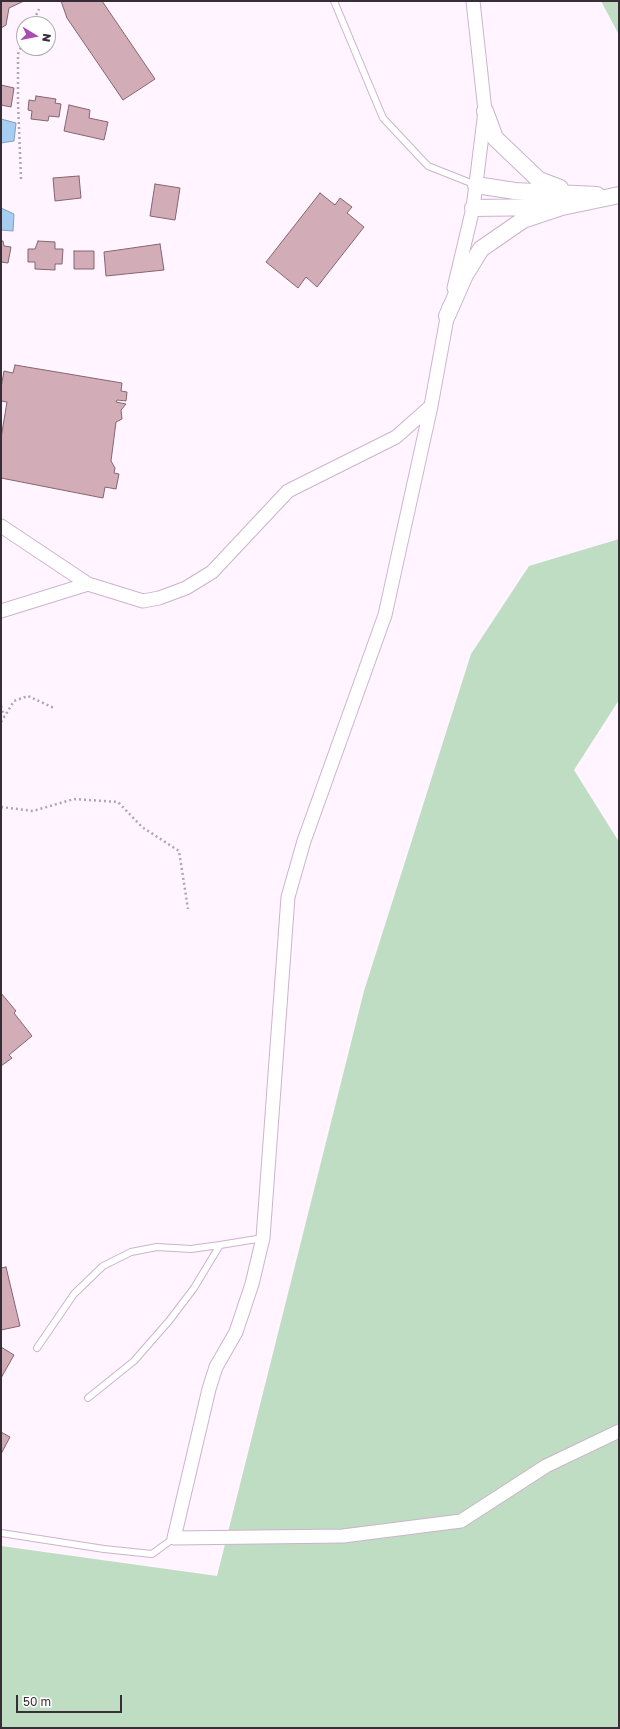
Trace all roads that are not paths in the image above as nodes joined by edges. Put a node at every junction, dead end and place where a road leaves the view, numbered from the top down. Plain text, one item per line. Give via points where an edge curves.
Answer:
1 (334, 1) edge
2 (473, 1) edge
3 (485, 111) junction
4 (476, 185) junction
5 (572, 192) junction
6 (615, 195) edge
7 (562, 207) junction
8 (473, 208) junction
9 (447, 316) junction
10 (431, 406) junction
11 (1, 526) edge
12 (88, 584) junction
13 (1, 611) edge
14 (263, 1238) junction
15 (220, 1246) junction
16 (37, 1348) dead end
17 (88, 1398) dead end
18 (619, 1431) edge
19 (1, 1533) edge
20 (174, 1538) junction

1 - 4 lane via 383,118 428,166
2 - 3 street
3 - 4 street
3 - 5 street via 495,138 524,168 539,180
4 - 5 street via 515,191
4 - 8 street
5 - 6 street
6 - 7 street
7 - 8 street
7 - 9 street via 523,220 480,249
8 - 9 street
9 - 10 street
10 - 12 street via 396,437 288,491 212,572 186,588 143,601
10 - 14 street via 385,615 304,841 288,897
11 - 12 street
12 - 13 street
14 - 15 lane
14 - 20 street via 252,1284 236,1332 216,1367 209,1389
15 - 16 lane via 192,1249 157,1247 131,1252 102,1266 74,1294
15 - 17 lane via 194,1288 134,1361
18 - 20 street via 546,1466 461,1521 343,1536
19 - 20 lane via 152,1554

